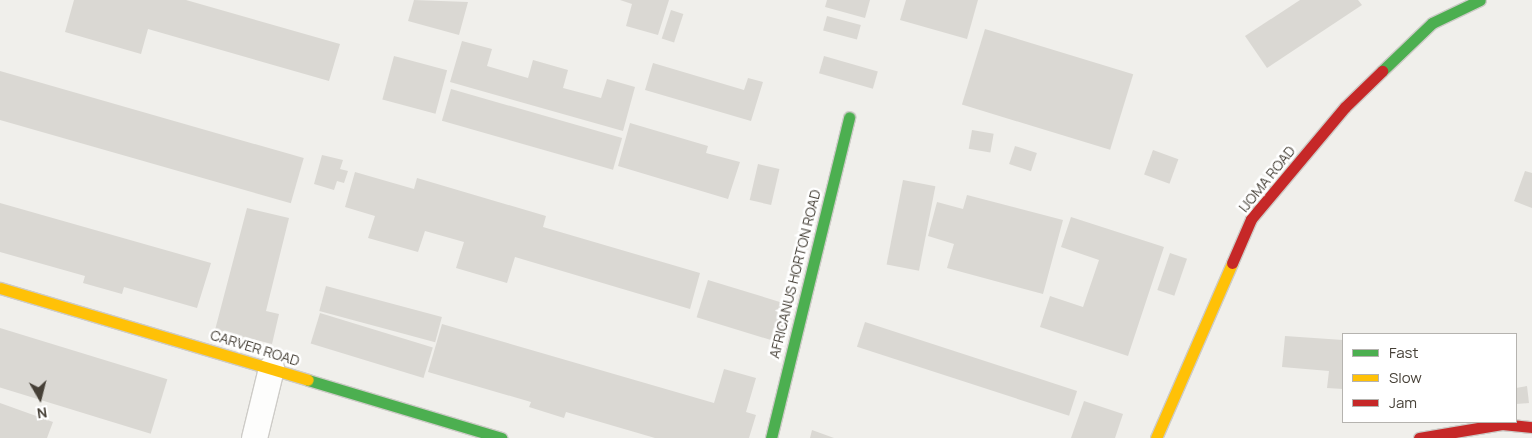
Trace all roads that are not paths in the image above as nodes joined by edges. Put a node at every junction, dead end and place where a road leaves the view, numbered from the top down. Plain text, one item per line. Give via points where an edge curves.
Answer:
1 (1480, 0) edge
2 (849, 118) dead end
3 (0, 288) edge
4 (270, 368) junction
5 (1532, 427) edge
6 (254, 438) edge
7 (501, 438) edge
8 (771, 438) edge
9 (1156, 438) edge
10 (1419, 438) edge

1 - 9 street, IJOMA ROAD via 1432,23 1345,108 1251,219
2 - 8 street, AFRICANUS HORTON ROAD
3 - 4 street, CARVER ROAD
4 - 6 street
4 - 7 street, CARVER ROAD
5 - 10 street via 1502,424

